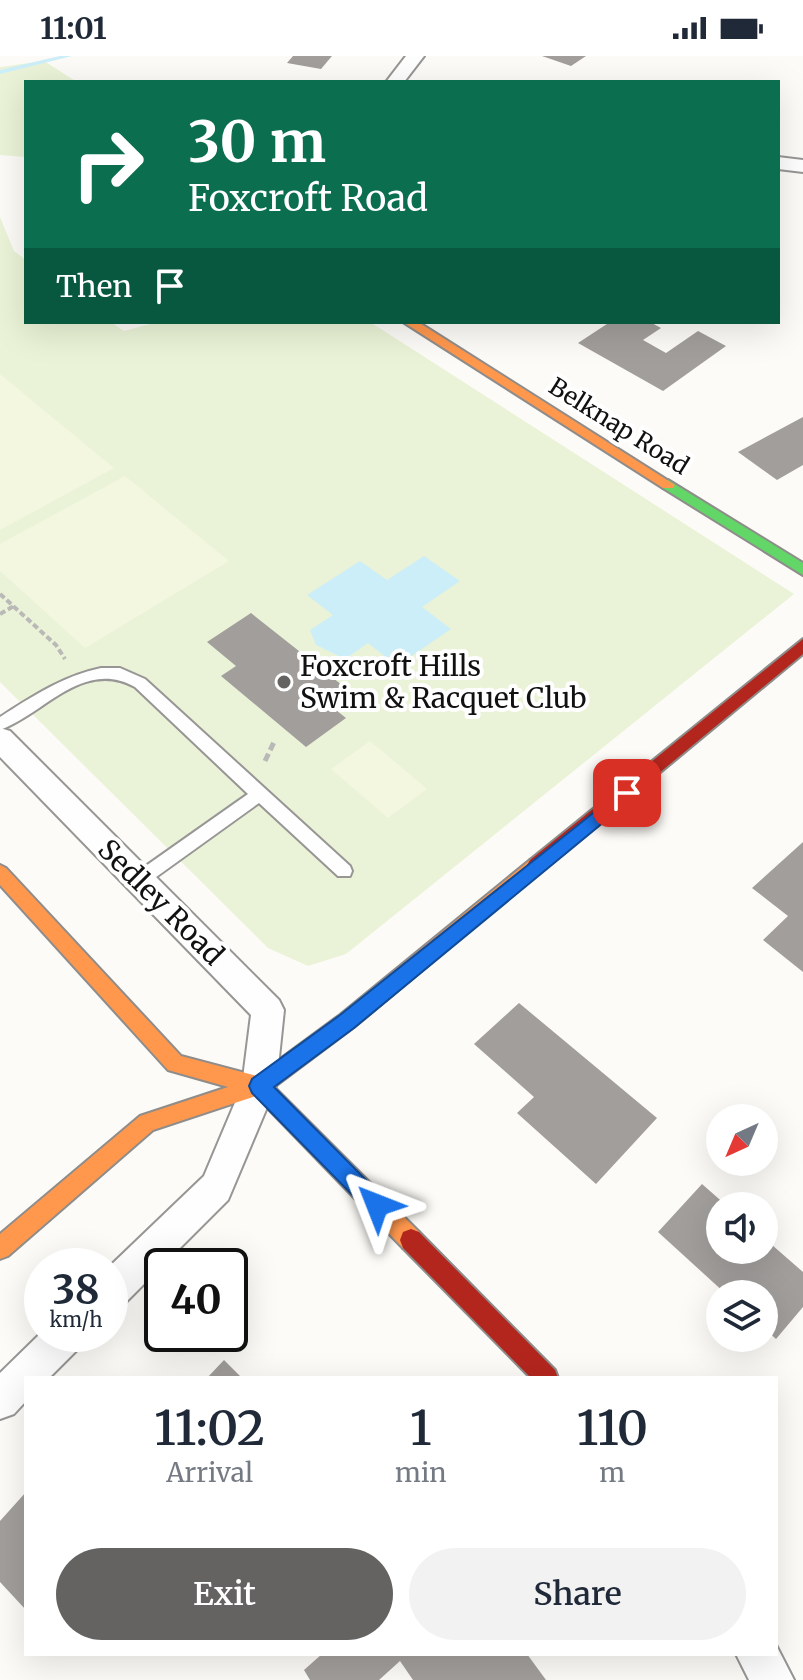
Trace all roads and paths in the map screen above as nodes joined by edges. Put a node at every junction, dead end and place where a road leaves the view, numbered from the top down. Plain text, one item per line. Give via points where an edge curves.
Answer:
1 (415, 56) edge
2 (397, 80) edge
3 (780, 163) edge
4 (803, 166) edge
5 (412, 324) edge
6 (803, 570) edge
7 (0, 594) edge
8 (14, 606) junction
9 (0, 614) edge
10 (803, 645) edge
11 (69, 667) dead end
12 (0, 724) edge
13 (0, 739) edge
14 (259, 795) junction
15 (344, 871) dead end
16 (0, 873) edge
17 (139, 880) junction
18 (259, 1086) junction
19 (0, 1248) edge
20 (128, 1274) edge
21 (49, 1352) edge
22 (24, 1376) edge
23 (24, 1376) edge
24 (545, 1376) edge
25 (0, 1400) edge
26 (758, 1656) edge
27 (773, 1680) edge

1 - 2 street
3 - 4 street
5 - 6 street, Belknap Road
7 - 8 path
8 - 9 path
8 - 11 path via 56,645
10 - 18 street via 347,1021
12 - 14 lane via 61,687 92,675 119,673 140,683
13 - 17 street, Sedley Road
14 - 15 lane
14 - 17 lane
16 - 18 street via 175,1064
17 - 18 street, Sedley Road via 268,1010
18 - 19 street via 147,1123
18 - 20 street via 216,1188
18 - 24 street
21 - 23 street
22 - 25 street
26 - 27 street

